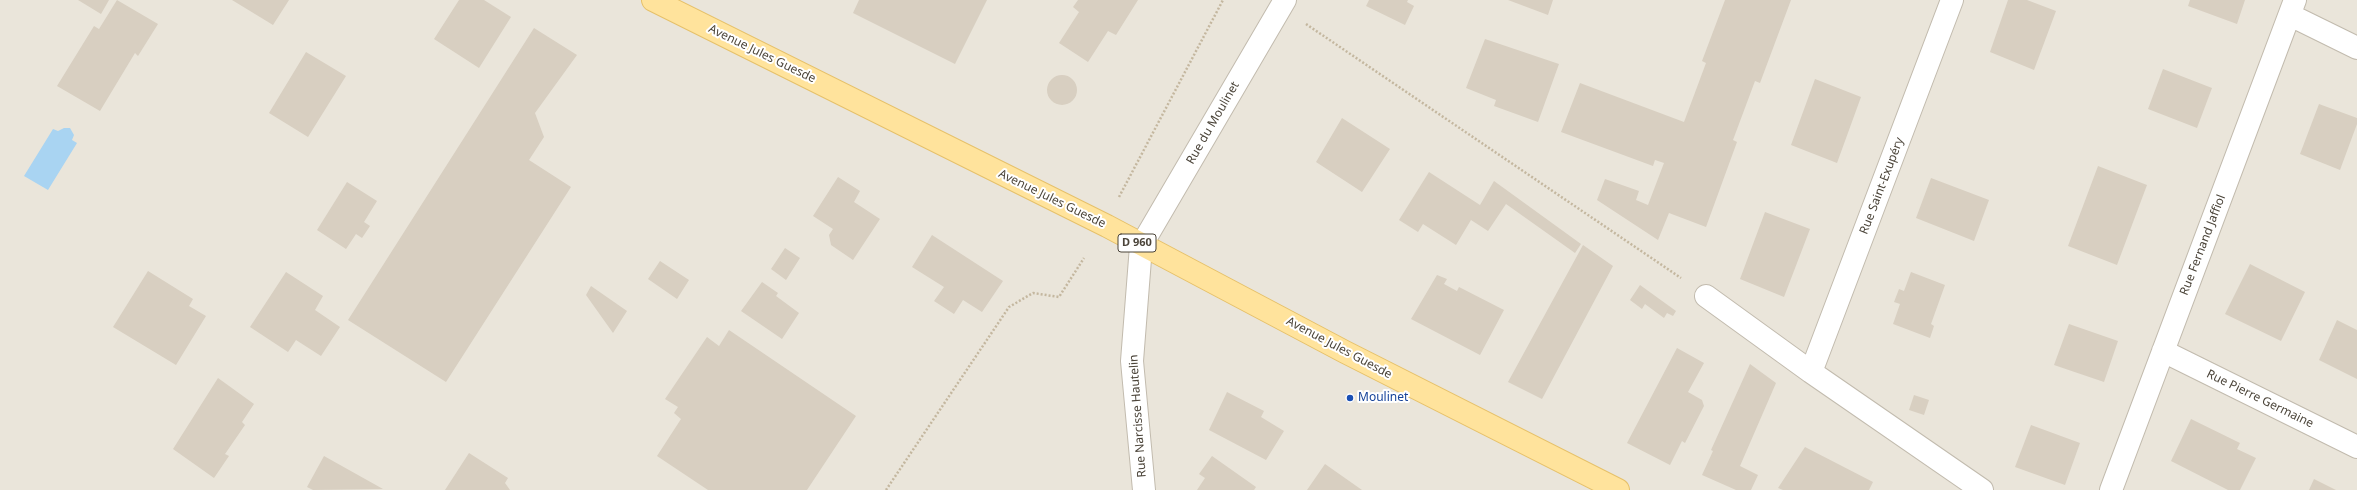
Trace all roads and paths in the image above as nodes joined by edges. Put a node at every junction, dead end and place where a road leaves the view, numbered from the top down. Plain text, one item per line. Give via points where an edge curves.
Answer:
1 (653, 0) edge
2 (1223, 0) edge
3 (1952, 0) edge
4 (1283, 4) edge
5 (2292, 8) edge
6 (2357, 48) edge
7 (1119, 198) dead end
8 (1141, 246) junction
9 (1084, 258) dead end
10 (1706, 296) joint
11 (2163, 351) junction
12 (1811, 372) junction
13 (2357, 447) edge
14 (886, 490) edge
15 (1144, 490) edge
16 (1618, 490) edge
17 (1982, 490) edge
18 (2111, 490) edge

1 - 8 main road, Avenue Jules Guesde / D 960 via 1107,226
2 - 7 path
3 - 12 street, Rue Saint-Exupéry
4 - 8 street, Rue du Moulinet
4 - 10 path
5 - 6 street
5 - 11 street, Rue Fernand Jaffiol
8 - 15 street, Rue Narcisse Hautelin via 1132,361
8 - 16 main road, Avenue Jules Guesde / D 960
9 - 14 path via 1059,297 1033,293 1009,307
10 - 12 street
11 - 13 street, Rue Pierre Germaine
11 - 18 street, Rue Fernand Jaffiol
12 - 17 street

